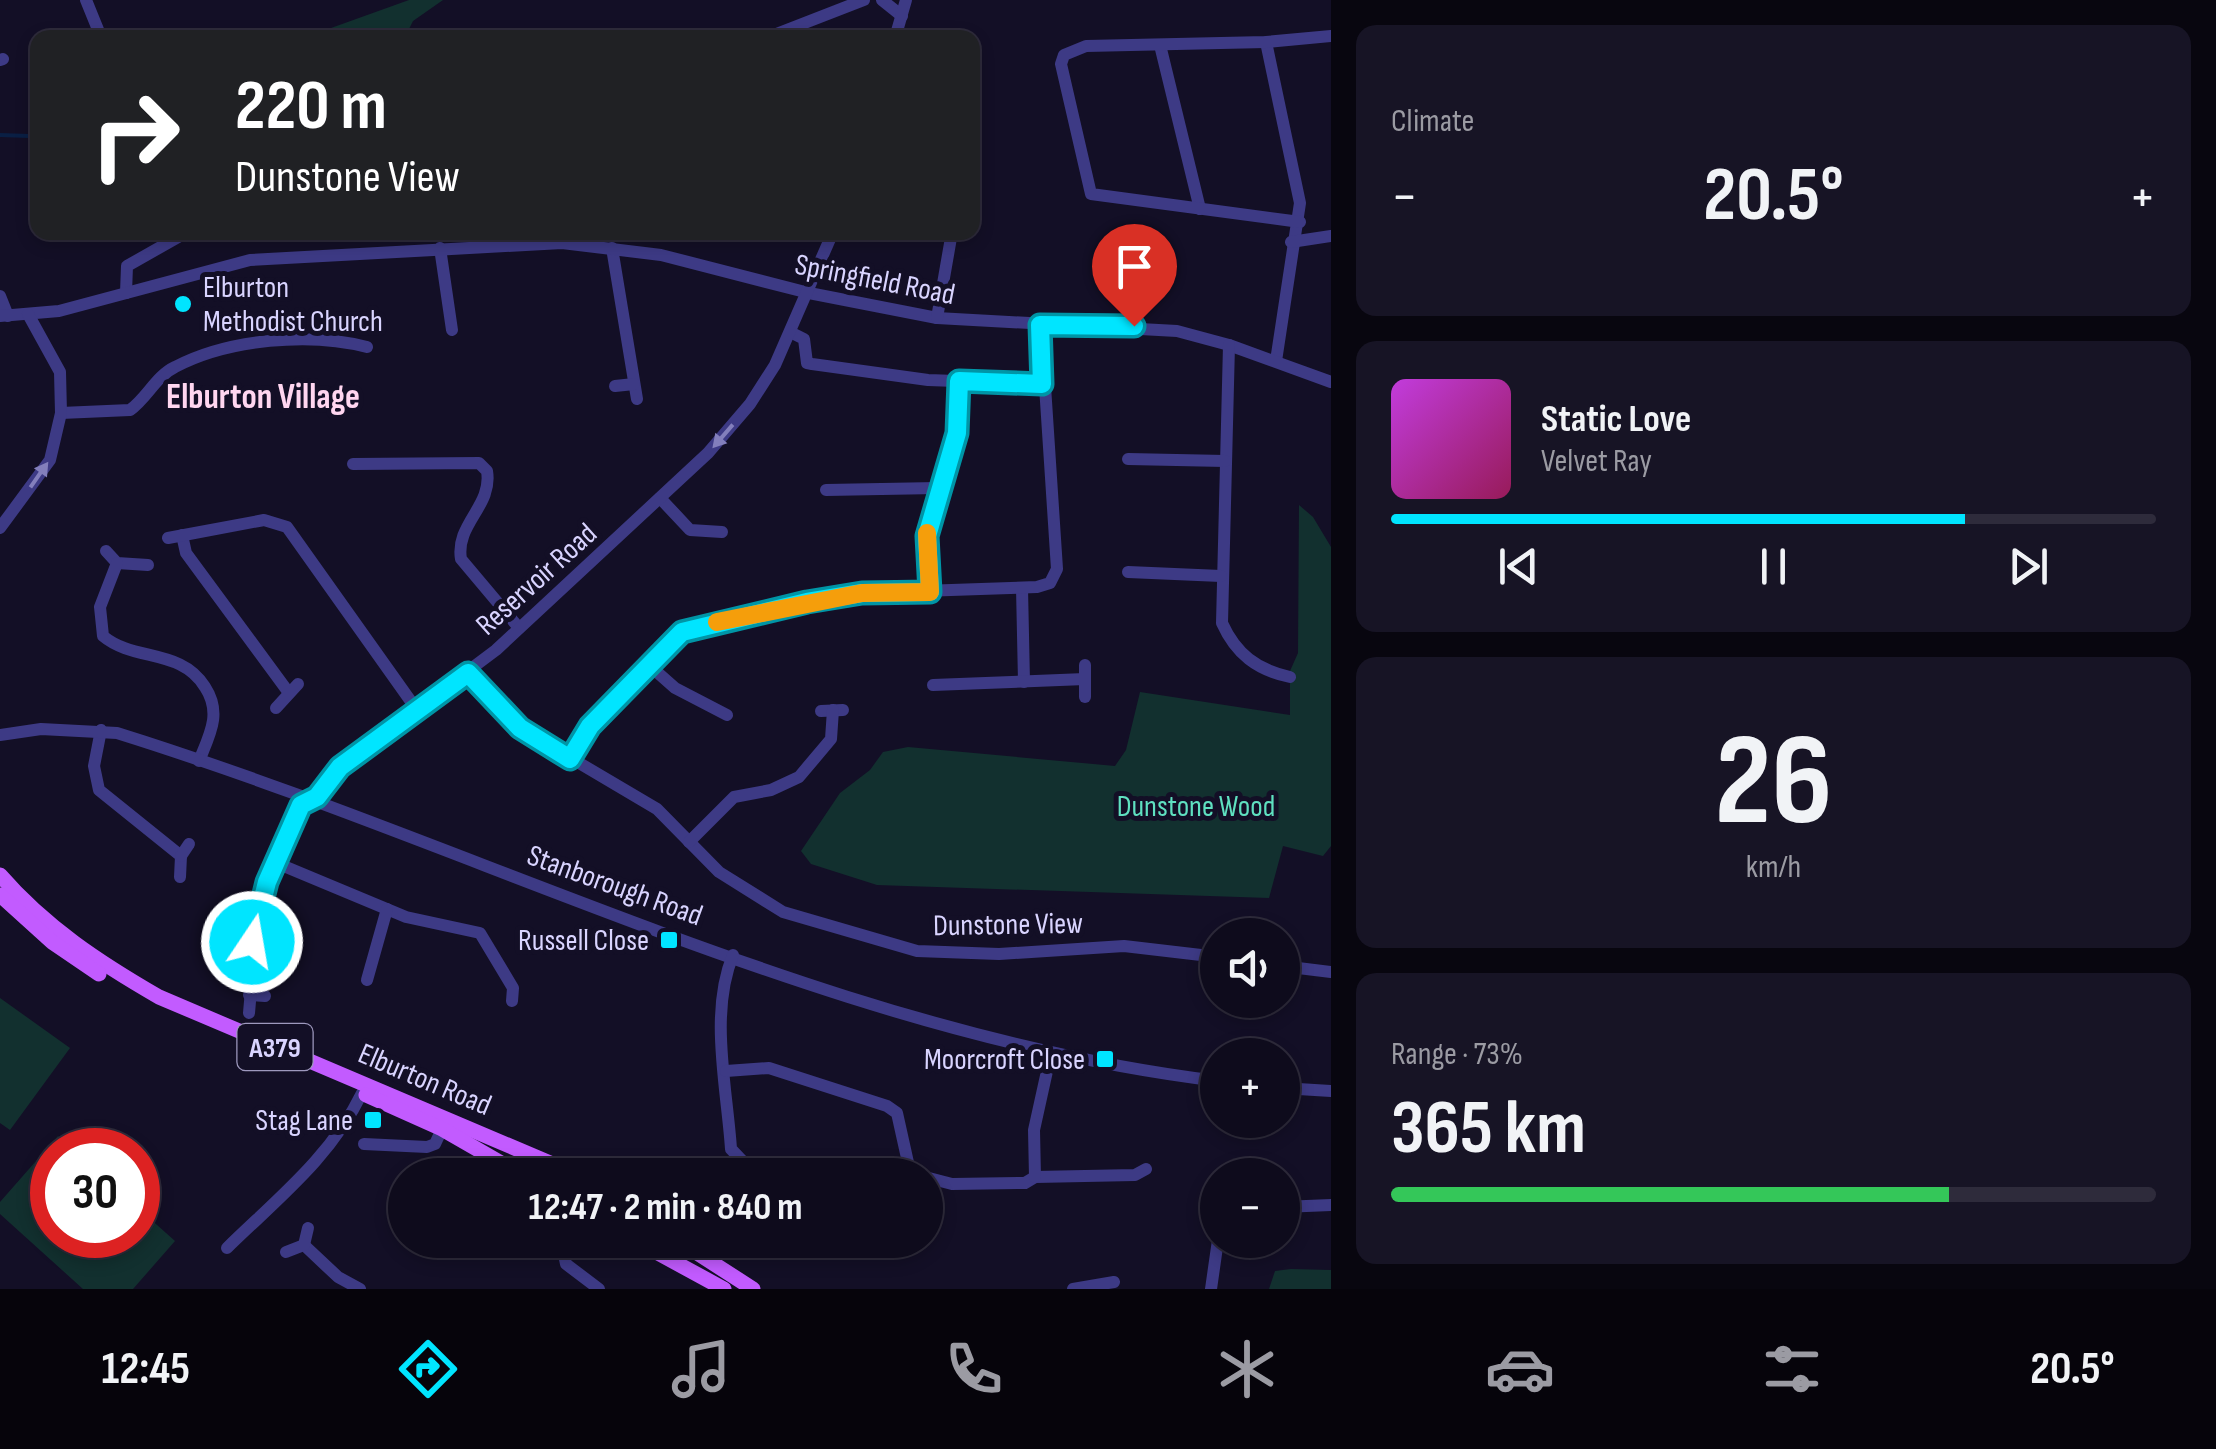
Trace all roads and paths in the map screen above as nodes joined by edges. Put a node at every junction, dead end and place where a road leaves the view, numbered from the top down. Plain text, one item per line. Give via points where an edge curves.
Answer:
1 (86, 0) edge
2 (863, 0) edge
3 (879, 0) edge
4 (906, 0) edge
5 (902, 16) junction
6 (101, 30) edge
7 (786, 30) edge
8 (898, 30) edge
9 (1331, 36) edge
10 (1266, 42) junction
11 (1160, 45) junction
12 (1200, 209) junction
13 (1300, 222) junction
14 (1331, 236) edge
15 (173, 240) edge
16 (830, 240) edge
17 (951, 240) edge
18 (1292, 242) junction
19 (440, 248) junction
20 (612, 248) junction
21 (126, 292) junction
22 (808, 293) junction
23 (0, 296) edge
24 (28, 314) junction
25 (4, 316) edge
26 (937, 318) junction
27 (1040, 325) junction
28 (453, 331) dead end
29 (792, 333) junction
30 (1229, 345) junction
31 (367, 347) dead end
32 (1276, 361) junction
33 (959, 381) junction
34 (1331, 382) edge
35 (1042, 384) junction
36 (615, 386) dead end
37 (61, 413) junction
38 (1128, 459) dead end
39 (1225, 461) junction
40 (354, 464) dead end
41 (937, 488) junction
42 (826, 490) dead end
43 (660, 498) junction
44 (0, 528) edge
45 (722, 531) dead end
46 (106, 551) dead end
47 (117, 563) junction
48 (148, 565) dead end
49 (1128, 572) dead end
50 (1221, 576) junction
51 (1022, 588) junction
52 (930, 592) junction
53 (519, 628) junction
54 (649, 665) junction
55 (468, 673) junction
56 (1290, 676) dead end
57 (1024, 682) junction
58 (933, 686) dead end
59 (1085, 697) dead end
60 (276, 708) dead end
61 (417, 710) junction
62 (832, 711) dead end
63 (727, 716) dead end
64 (102, 730) junction
65 (0, 735) edge
66 (570, 759) junction
67 (199, 760) junction
68 (308, 800) junction
69 (689, 842) junction
70 (189, 844) dead end
71 (180, 856) junction
72 (274, 862) junction
73 (0, 876) edge
74 (180, 877) dead end
75 (0, 895) edge
76 (387, 909) junction
77 (734, 955) junction
78 (1200, 955) edge
79 (1300, 968) edge
80 (1331, 972) edge
81 (367, 980) dead end
82 (249, 995) junction
83 (265, 996) dead end
84 (512, 1002) dead end
85 (248, 1013) dead end
86 (1051, 1054) junction
87 (726, 1071) junction
88 (1200, 1078) edge
89 (1300, 1089) edge
90 (1331, 1091) edge
91 (362, 1093) junction
92 (442, 1129) junction
93 (364, 1144) dead end
94 (524, 1151) junction
95 (492, 1158) edge
96 (533, 1158) edge
97 (540, 1158) edge
98 (737, 1158) edge
99 (908, 1158) edge
100 (1146, 1169) dead end
101 (1035, 1176) junction
102 (943, 1179) edge
103 (1331, 1204) edge
104 (1300, 1205) edge
105 (308, 1228) dead end
106 (304, 1246) junction
107 (227, 1248) dead end
108 (286, 1252) dead end
109 (564, 1258) edge
110 (667, 1258) edge
111 (705, 1258) edge
112 (1215, 1258) edge
113 (1105, 1285) edge
114 (360, 1289) edge
115 (599, 1289) edge
116 (724, 1289) edge
117 (753, 1289) edge
118 (1073, 1289) edge
119 (1210, 1289) edge

1 - 6 street
2 - 3 street
2 - 7 street
3 - 5 street
4 - 5 street
5 - 8 street
9 - 10 street
10 - 11 street
10 - 13 street via 1298,183
11 - 12 street
11 - 12 street via 1086,46 1064,55 1062,76 1087,186 1100,198
12 - 13 street
13 - 18 street
14 - 18 street
15 - 21 street via 128,266
16 - 22 street, Reservoir Road
17 - 26 street
18 - 32 street
19 - 20 street, Springfield Road
19 - 21 street via 250,260
19 - 28 street
20 - 22 street, Springfield Road
20 - 36 street via 636,392
21 - 24 street
22 - 26 street, Springfield Road
22 - 29 street, Reservoir Road
23 - 25 street
24 - 25 street
24 - 37 street via 60,376
26 - 27 street, Springfield Road
27 - 30 street, Springfield Road via 1134,326
27 - 35 street
29 - 33 street via 804,340 807,363
29 -> 43 street, Reservoir Road via 750,404
30 - 32 street, Springfield Road
30 - 39 street
31 - 37 street via 322,340 220,352 174,367 130,410
32 - 34 street, Springfield Road
33 - 35 street
33 - 41 street via 957,433
35 - 51 street via 1056,569 1050,583
44 -> 37 street via 50,460
38 - 39 street
39 - 50 street
40 - 53 street via 480,463 487,471 487,494 464,530 461,559
41 - 42 street
41 - 52 street via 927,536
43 - 45 street via 690,530
43 - 53 street, Reservoir Road
46 - 47 street
47 - 48 street
47 - 67 street via 100,606 102,636 192,670 215,705
49 - 50 street
50 - 56 street via 1228,636 1256,665
51 - 52 street
51 - 57 street
52 - 54 street via 862,593 699,626 682,632
53 - 55 street, Reservoir Road
54 - 63 street via 675,688
54 - 66 street via 590,726
55 - 61 street, Reservoir Road
55 - 66 street, Dunstone View via 520,728
57 - 58 street
57 - 59 street via 1085,672
60 - 61 street via 294,689 175,536 264,520 287,528
61 - 68 street, Reservoir Road via 340,767
62 - 69 street via 831,739 800,777 734,797
64 - 65 street, Stanborough Road
64 - 67 street, Stanborough Road
64 - 71 street via 94,766 98,790
66 - 69 street, Dunstone View via 657,809
67 - 68 street, Stanborough Road
68 - 72 street, Reservoir Road
68 - 77 street, Stanborough Road
69 - 78 street, Dunstone View via 744,891 782,912 901,948 961,955 1124,946
70 - 71 street
71 - 74 street
72 - 76 street
72 - 82 street, Reservoir Road via 253,936
73 - 94 main road, Elburton Road / A379 via 98,962 159,997
75 - 91 main road, Elburton Road / A379 via 52,942 156,1006
76 - 81 street
76 - 84 street via 480,933 513,988
77 - 86 street, Stanborough Road via 866,1004
77 - 87 street via 722,988
79 - 80 street
82 - 83 street
82 - 85 street, Reservoir Road
86 - 88 street, Stanborough Road
86 - 101 street via 1034,1130
87 - 98 street
87 - 99 street via 769,1068 887,1106 897,1112
89 - 90 street
91 - 92 main road, Elburton Road / A379
91 - 107 street via 313,1167
92 - 93 street, Elburton Road via 427,1146
92 - 95 main road, Elburton Road / A379
94 - 96 main road, A379
94 - 97 main road, Elburton Road / A379
100 - 101 street via 1135,1175
101 - 102 street via 1025,1183
103 - 104 street
105 - 106 street
106 - 108 street
106 - 114 street
109 - 115 street
110 - 116 main road
111 - 117 main road
112 - 119 street
113 - 118 street

